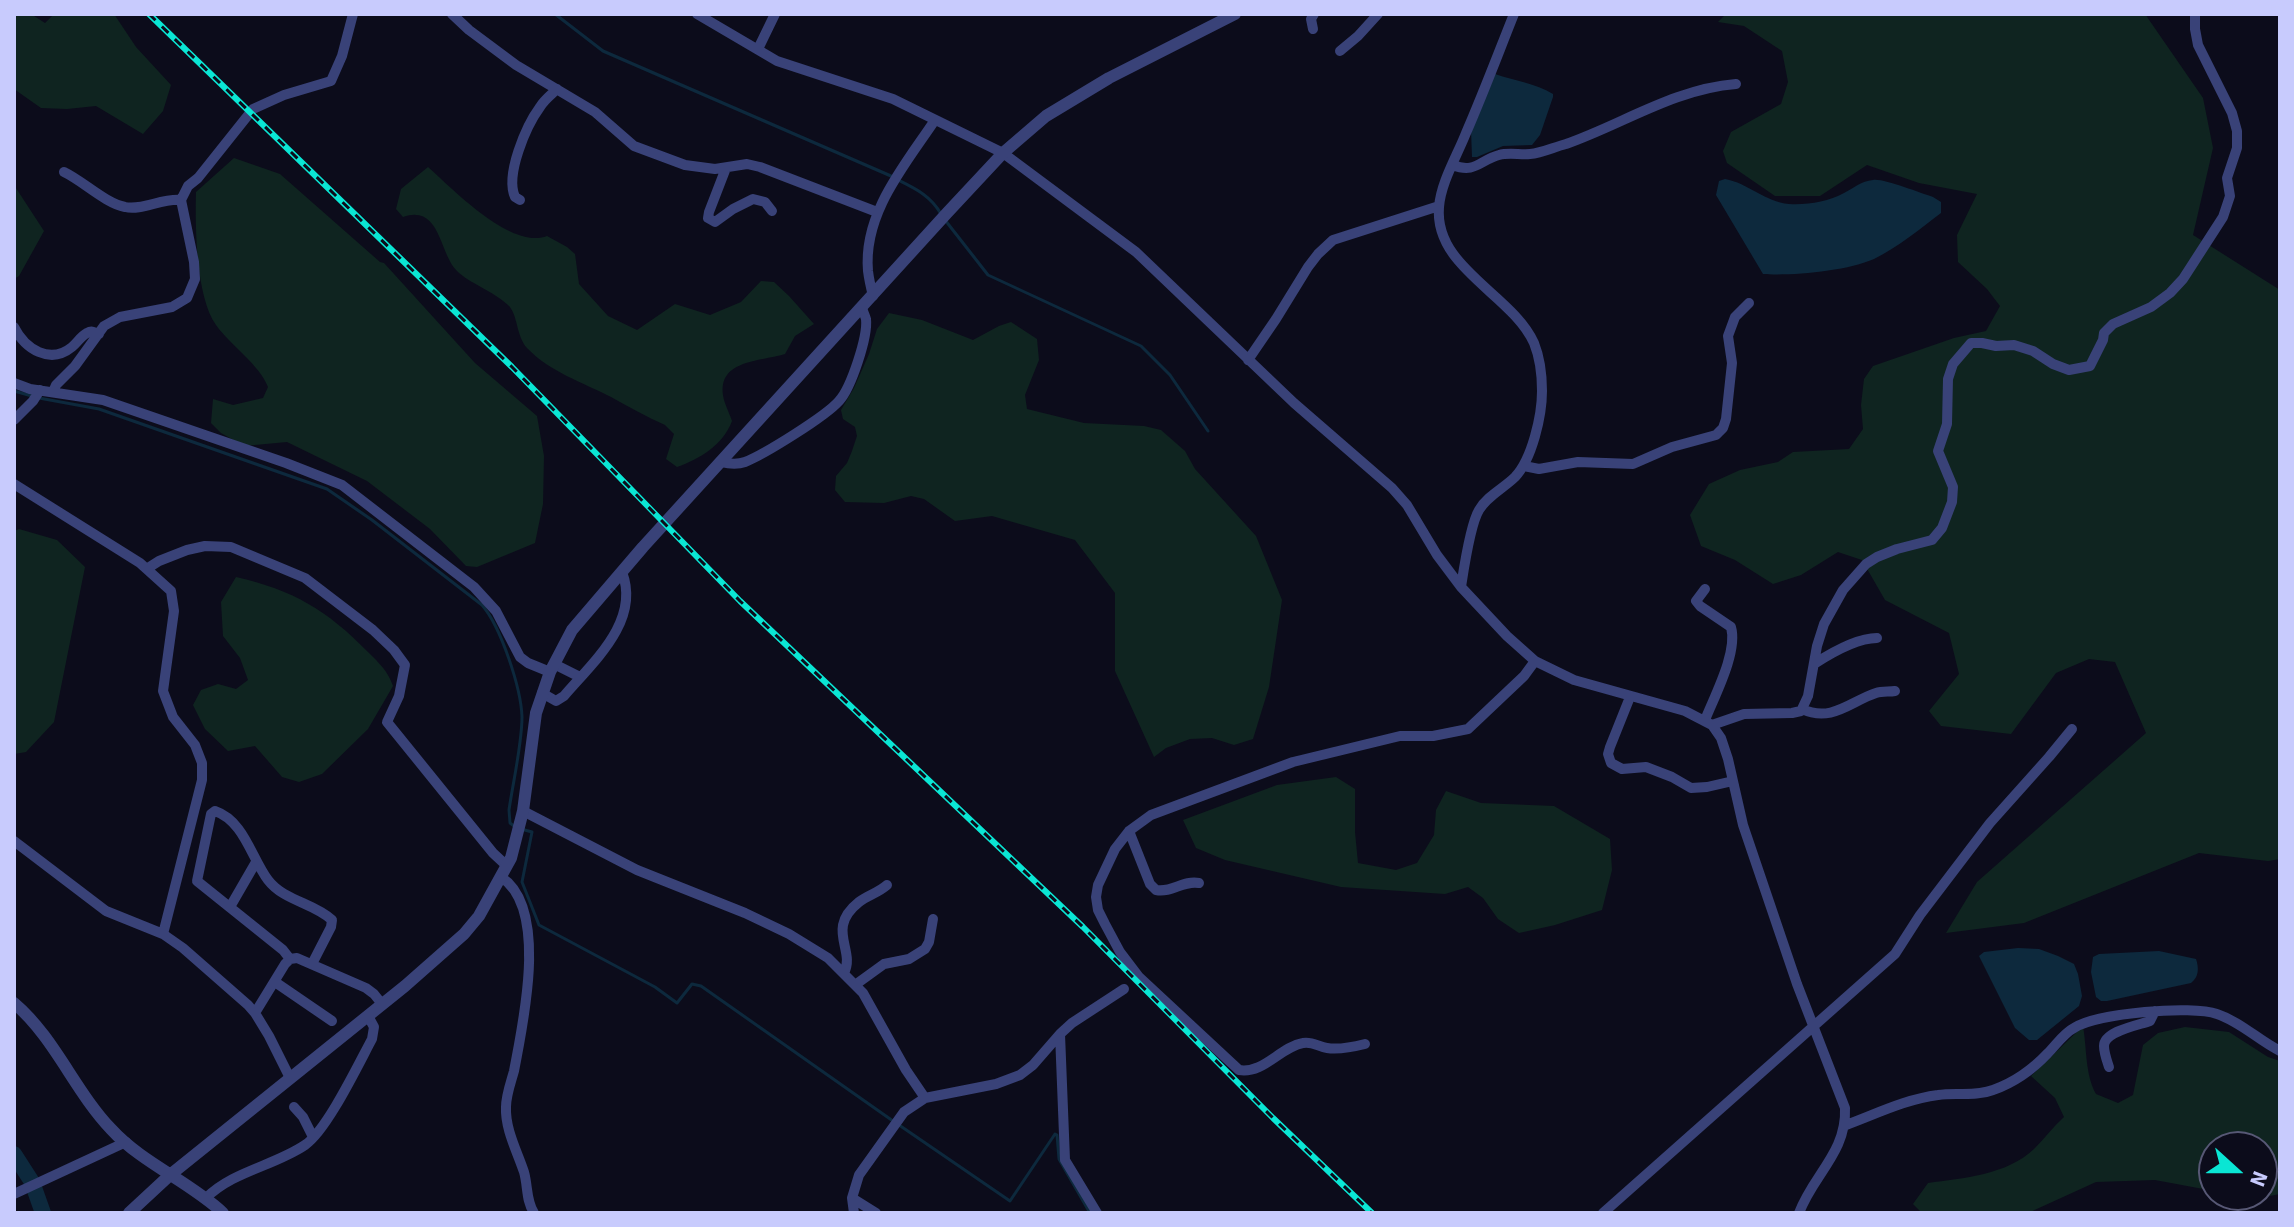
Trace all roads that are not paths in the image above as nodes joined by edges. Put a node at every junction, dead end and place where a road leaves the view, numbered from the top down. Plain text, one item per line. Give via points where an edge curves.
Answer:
1 (353, 14) edge
2 (452, 14) edge
3 (697, 14) edge
4 (775, 14) edge
5 (1235, 14) edge
6 (1314, 14) edge
7 (1378, 14) edge
8 (1514, 14) edge
9 (2195, 14) edge
10 (1218, 18) edge
11 (1313, 29) dead end
12 (758, 49) junction
13 (1340, 51) dead end
14 (1736, 84) dead end
15 (557, 89) junction
16 (935, 120) junction
17 (1003, 153) junction
18 (1453, 165) junction
19 (726, 168) junction
20 (64, 172) dead end
21 (181, 200) junction
22 (520, 200) dead end
23 (1439, 206) junction
24 (772, 211) dead end
25 (877, 212) junction
26 (873, 296) junction
27 (1749, 303) dead end
28 (862, 308) junction
29 (14, 327) edge
30 (99, 334) junction
31 (1248, 360) junction
32 (14, 383) edge
33 (40, 390) junction
34 (53, 392) junction
35 (14, 420) edge
36 (721, 462) junction
37 (1524, 466) junction
38 (14, 484) edge
39 (148, 568) junction
40 (622, 572) junction
41 (1461, 587) junction
42 (1705, 589) dead end
43 (1877, 638) dead end
44 (1535, 661) junction
45 (1814, 664) junction
46 (552, 668) junction
47 (580, 677) junction
48 (1895, 691) dead end
49 (542, 693) junction
50 (1630, 697) junction
51 (1802, 709) junction
52 (1708, 722) junction
53 (2072, 729) dead end
54 (1733, 781) junction
55 (523, 811) junction
56 (1129, 831) junction
57 (14, 841) edge
58 (256, 862) junction
59 (504, 872) junction
60 (1199, 883) dead end
61 (887, 885) dead end
62 (230, 907) junction
63 (933, 919) dead end
64 (163, 934) junction
65 (290, 959) junction
66 (312, 964) junction
67 (844, 973) junction
68 (275, 982) junction
69 (855, 985) junction
70 (1124, 989) dead end
71 (14, 1003) edge
72 (382, 1004) junction
73 (2155, 1011) junction
74 (255, 1013) junction
75 (368, 1016) junction
76 (332, 1021) dead end
77 (1814, 1024) junction
78 (1060, 1034) junction
79 (1365, 1044) dead end
80 (2280, 1051) edge
81 (2109, 1067) dead end
82 (290, 1078) junction
83 (925, 1098) junction
84 (294, 1107) dead end
85 (1846, 1125) junction
86 (313, 1137) junction
87 (126, 1142) junction
88 (170, 1175) junction
89 (14, 1194) edge
90 (206, 1198) junction
91 (852, 1198) junction
92 (129, 1213) edge
93 (223, 1213) edge
94 (534, 1213) edge
95 (854, 1213) edge
96 (876, 1213) edge
97 (1097, 1213) edge
98 (1603, 1213) edge
99 (1799, 1213) edge

1 - 21 street via 331,81 253,109
2 - 15 street via 516,65
3 - 12 street
4 - 12 street
5 - 10 street
6 - 11 street
7 - 13 street
8 - 18 street
9 - 45 street via 2198,45 2237,131 2223,217 2170,293 2104,333 2090,366 2069,370 2014,345 1971,343 1948,379 1947,424 1938,451 1953,487 1942,528 1932,540 1877,557 1855,575 1824,624
10 - 17 street via 1071,99
12 - 16 street via 777,61 893,99
14 - 18 street via 1659,103 1538,152 1497,155 1473,168
15 - 19 street via 595,112 634,146 685,165
15 - 22 street via 539,108 516,158 511,187
16 - 17 street
16 - 25 street
17 - 26 street
17 - 31 street via 1136,252
18 - 23 street
19 - 24 street via 708,218 719,220 753,199
19 - 25 street via 760,167
20 - 21 street via 126,208
21 - 30 street via 194,271 187,298 172,307 120,317
23 - 31 street via 1333,240 1308,267
23 - 37 street via 1444,240 1458,261 1525,330 1537,352 1542,394
25 - 26 street via 868,263
26 - 28 street
27 - 37 street via 1735,317 1728,336 1732,363 1726,419 1716,435 1633,464
28 - 36 street
28 - 36 street via 863,341 840,400 744,462
29 - 30 street via 27,346 43,354 63,353 85,334
30 - 34 street
31 - 41 street via 1392,488
32 - 33 street
33 - 34 street
33 - 35 street
34 - 46 street via 103,400 342,485 474,587 496,611 520,657
36 - 40 street
37 - 41 street via 1480,509
38 - 39 street
39 - 59 street via 187,550 231,547 305,578 373,630 405,665 387,722
39 - 64 street via 173,598 166,703 195,745 202,771
40 - 46 street via 572,630
40 - 47 street via 627,599 619,629
41 - 44 street
42 - 52 street via 1696,601 1731,627 1733,638
43 - 45 street
44 - 50 street
44 - 56 street via 1468,729 1400,736 1293,762 1151,815
45 - 51 street
46 - 47 street
46 - 49 street
47 - 49 street via 560,699
48 - 51 street via 1875,693 1842,709 1816,714
49 - 55 street
50 - 52 street
50 - 54 street via 1610,747 1609,759 1615,766 1646,767 1691,788
51 - 52 street
52 - 54 street via 1721,738
53 - 77 street via 1990,823 1895,954
54 - 77 street via 1754,859
55 - 59 street
55 - 67 street via 637,870 789,934
56 - 60 street via 1156,890
56 - 79 street via 1098,885 1098,910 1139,977 1232,1064 1246,1071 1306,1042 1331,1049
57 - 64 street via 106,911
58 - 62 street
58 - 62 street via 235,822 218,812 211,814 197,881
58 - 66 street via 273,886 332,920
59 - 72 street via 464,934
59 - 94 street via 517,894 530,941 506,1106
61 - 67 street via 846,917 841,933 848,964
62 - 65 street
63 - 69 street via 925,949 884,964
64 - 74 street
65 - 66 street
65 - 68 street
66 - 72 street via 366,988
67 - 69 street
68 - 74 street
68 - 76 street
69 - 83 street
70 - 78 street
71 - 87 street via 40,1028 91,1107
72 - 75 street
73 - 80 street via 2217,1014
73 - 81 street via 2150,1021 2106,1040
73 - 85 street via 2072,1028 2045,1057 1995,1090 1922,1098
74 - 82 street
75 - 82 street
75 - 86 street via 373,1037
77 - 85 street via 1845,1108
77 - 98 street
78 - 83 street via 1033,1065 1011,1079
78 - 97 street via 1065,1160
82 - 88 street
83 - 91 street via 897,1121 859,1175
84 - 86 street
85 - 99 street
86 - 90 street
87 - 88 street
87 - 89 street
88 - 90 street
88 - 92 street
90 - 93 street
91 - 95 street
91 - 96 street

